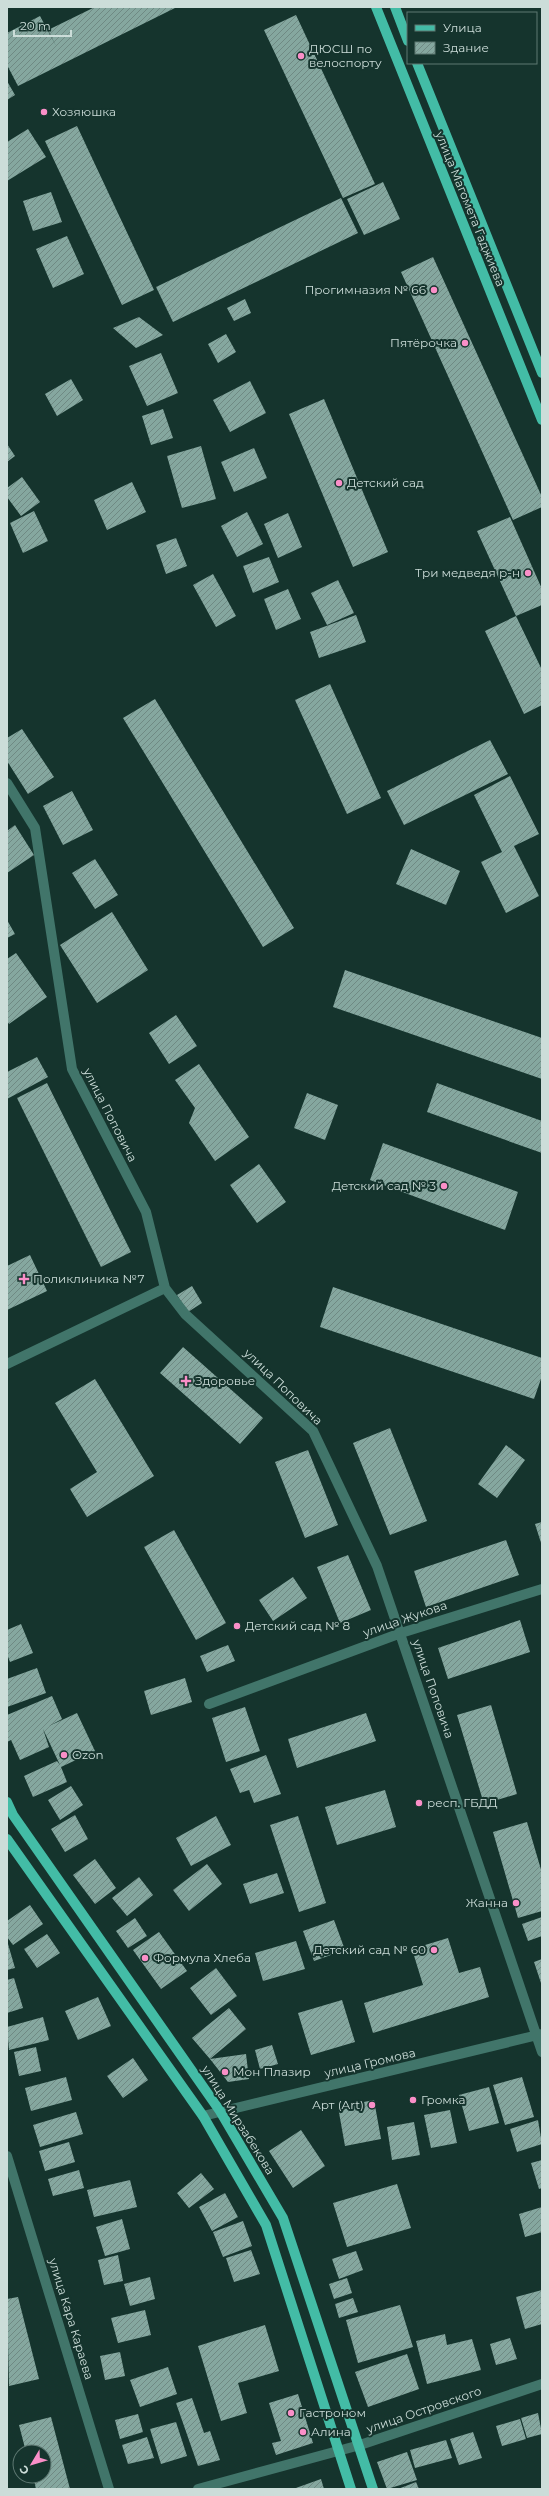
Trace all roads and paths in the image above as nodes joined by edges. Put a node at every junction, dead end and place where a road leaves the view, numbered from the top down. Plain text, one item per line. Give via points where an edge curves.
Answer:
1 (376, 7) edge
2 (395, 7) edge
3 (407, 38) edge
4 (417, 64) edge
5 (542, 373) edge
6 (542, 420) edge
7 (7, 783) edge
8 (165, 1288) junction
9 (7, 1364) edge
10 (542, 1589) edge
11 (401, 1633) junction
12 (210, 1704) dead end
13 (7, 1802) edge
14 (7, 1839) edge
15 (539, 2035) edge
16 (542, 2052) edge
17 (220, 2111) junction
18 (203, 2116) junction
19 (7, 2156) edge
20 (542, 2384) edge
21 (360, 2446) junction
22 (339, 2452) junction
23 (109, 2489) edge
24 (198, 2489) edge
25 (351, 2489) edge
26 (373, 2489) edge

1 - 6 main road, улица Магомета Гаджиева
2 - 3 main road
4 - 5 main road, улица Магомета Гаджиева
7 - 8 street, улица Поповича via 35,828 72,1069 146,1212
8 - 9 street
8 - 11 street, улица Поповича via 185,1314 313,1431 377,1566
10 - 11 street, улица Жукова
11 - 12 street, улица Жукова
11 - 15 street, улица Поповича via 510,1957
13 - 17 main road, улица Мирзабекова via 18,1822
14 - 18 main road
15 - 16 street, улица Поповича
15 - 17 street, улица Громова
17 - 18 street, улица Громова
17 - 21 main road, улица Мирзабекова via 283,2218
18 - 22 main road via 266,2225
19 - 23 street, улица Кара Караева
20 - 21 street, улица Островского
21 - 22 street, улица Островского
21 - 26 main road, улица Мирзабекова
22 - 24 street, улица Островского
22 - 25 main road

